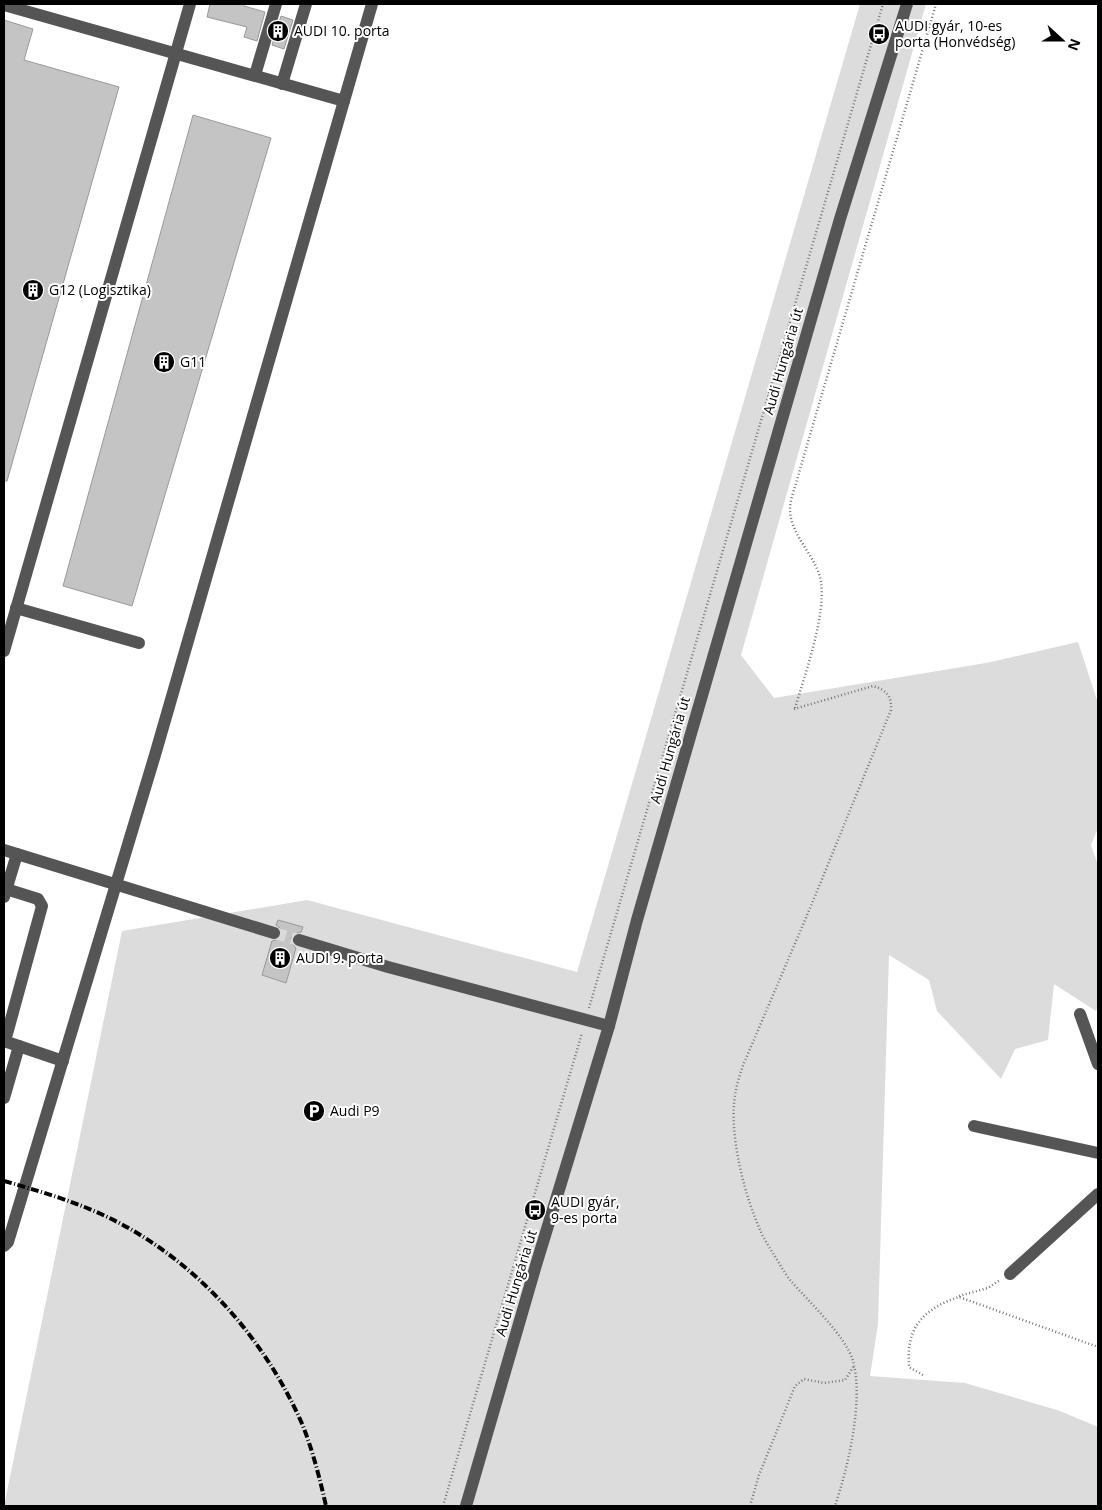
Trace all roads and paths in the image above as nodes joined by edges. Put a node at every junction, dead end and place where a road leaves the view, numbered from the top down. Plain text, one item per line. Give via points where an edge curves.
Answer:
1 (190, 4) edge
2 (276, 4) edge
3 (306, 4) edge
4 (372, 4) edge
5 (883, 4) edge
6 (906, 4) edge
7 (936, 4) edge
8 (4, 5) edge
9 (19, 6) edge
10 (176, 54) junction
11 (255, 75) junction
12 (282, 84) junction
13 (344, 100) junction
14 (16, 608) junction
15 (139, 643) dead end
16 (4, 651) edge
17 (4, 850) edge
18 (17, 854) junction
19 (117, 885) junction
20 (5, 893) edge
21 (274, 932) tunnel mouth
22 (299, 940) tunnel mouth
23 (1080, 1014) dead end
24 (585, 1020) junction
25 (609, 1026) junction
26 (4, 1036) edge
27 (4, 1042) edge
28 (19, 1046) junction
29 (63, 1061) junction
30 (1098, 1064) edge
31 (4, 1098) edge
32 (974, 1126) dead end
33 (1098, 1153) edge
34 (1098, 1194) edge
35 (6, 1244) edge
36 (4, 1256) edge
37 (1010, 1274) joint
38 (959, 1297) junction
39 (1098, 1347) edge
40 (854, 1366) junction
41 (923, 1375) dead end
42 (443, 1506) edge
43 (466, 1506) edge
44 (750, 1506) edge
45 (835, 1506) edge

1 - 10 street
2 - 11 street
3 - 12 street
4 - 13 street
5 - 24 path
6 - 25 street, Audi Hungária út via 826,267
7 - 40 path via 790,508 792,524 821,579 823,595 794,708 874,686 888,694 892,710 744,1063 734,1102 733,1129 742,1177 761,1233 788,1278 841,1338
8 - 9 street
9 - 10 street
10 - 11 street
10 - 14 street
11 - 12 street
12 - 13 street
13 - 19 street
14 - 15 street
14 - 16 street
17 - 18 street
18 - 19 street
18 - 20 street
19 - 21 street
19 - 29 street
20 - 26 street via 38,899 42,906
22 - 24 street
23 - 30 street
24 - 25 street
24 - 42 path
25 - 43 street, Audi Hungária út
27 - 28 street
28 - 29 street
28 - 31 street
29 - 35 street
32 - 33 street
34 - 37 street
35 - 36 street
37 - 38 path via 988,1288
38 - 39 path
38 - 41 path via 941,1302 918,1322 910,1343 909,1367
40 - 44 path via 845,1380 824,1383 804,1379 795,1386
40 - 45 path via 857,1381 852,1438

